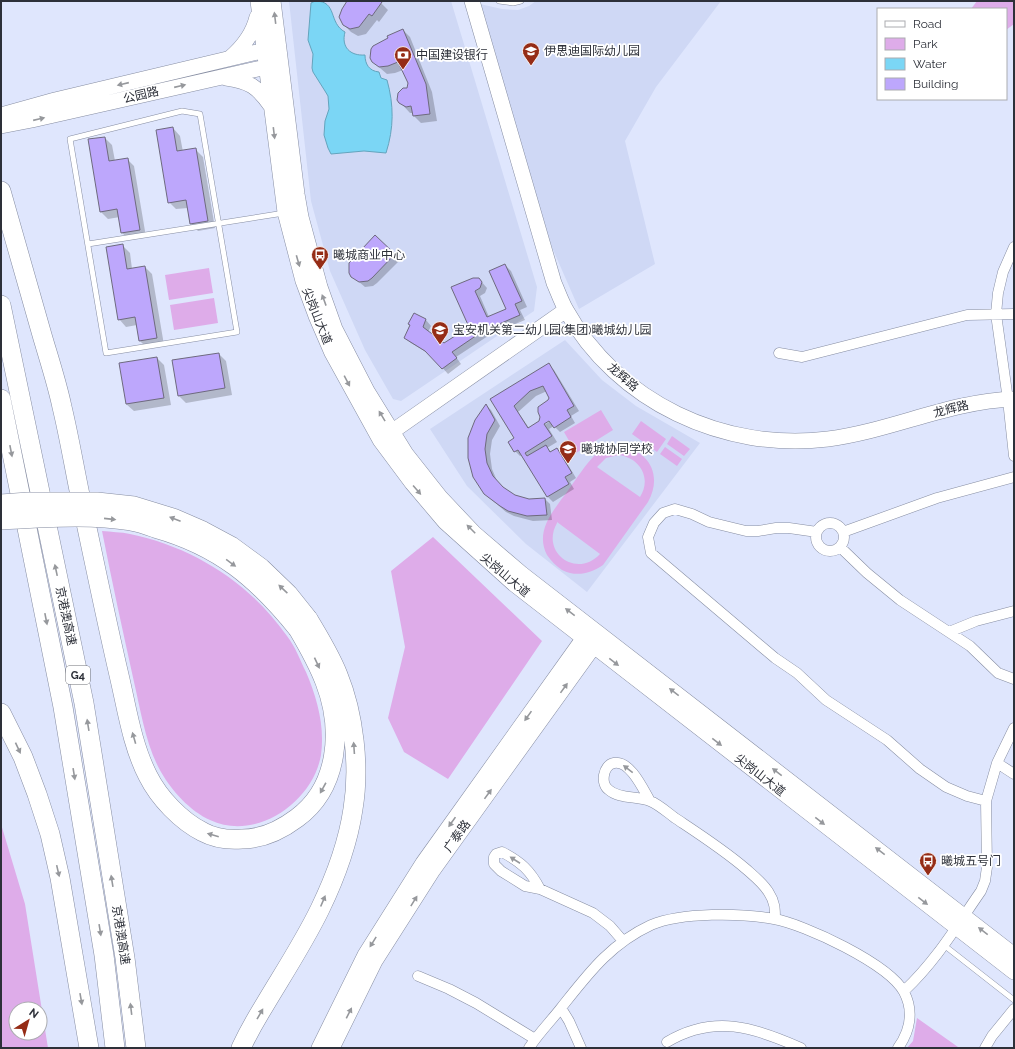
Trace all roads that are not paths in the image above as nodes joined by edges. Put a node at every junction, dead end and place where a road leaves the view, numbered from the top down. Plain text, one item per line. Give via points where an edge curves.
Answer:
1 (273, 1) edge
2 (472, 1) edge
3 (500, 1) edge
4 (521, 1) edge
5 (258, 6) edge
6 (278, 47) junction
7 (264, 51) junction
8 (229, 59) junction
9 (273, 65) junction
10 (221, 77) junction
11 (271, 106) junction
12 (1, 115) edge
13 (1, 126) edge
14 (1, 191) edge
15 (285, 212) junction
16 (218, 223) junction
17 (88, 244) junction
18 (1014, 247) edge
19 (1, 305) edge
20 (566, 310) junction
21 (996, 314) junction
22 (1014, 314) edge
23 (779, 353) dead end
24 (1, 399) edge
25 (1011, 400) edge
26 (386, 436) junction
27 (1014, 456) edge
28 (1014, 477) edge
29 (1, 504) edge
30 (1, 520) edge
31 (817, 532) junction
32 (843, 532) junction
33 (840, 547) junction
34 (1014, 611) edge
35 (303, 624) junction
36 (949, 632) junction
37 (592, 637) junction
38 (1014, 679) edge
39 (1, 713) edge
40 (1014, 728) edge
41 (997, 763) junction
42 (1014, 774) edge
43 (650, 801) junction
44 (986, 801) junction
45 (540, 889) dead end
46 (775, 919) junction
47 (961, 922) junction
48 (623, 941) junction
49 (945, 946) junction
50 (1014, 955) edge
51 (1014, 972) edge
52 (418, 976) dead end
53 (904, 991) junction
54 (1014, 1000) edge
55 (561, 1008) junction
56 (1014, 1009) edge
57 (535, 1039) junction
58 (667, 1042) dead end
59 (89, 1048) edge
60 (115, 1048) edge
61 (136, 1048) edge
62 (241, 1048) edge
63 (318, 1048) edge
64 (332, 1048) edge
65 (528, 1048) edge
66 (581, 1048) edge
67 (801, 1048) edge
68 (898, 1048) edge
69 (985, 1048) edge

6 -> 1 main road, 尖岗山大道
2 - 20 main road, 龙辉路 via 554,282
3 - 4 lane
5 - 7 main road, 尖岗山大道
5 - 8 main road via 255,26 249,38
6 - 7 main road, 公园路
6 - 9 main road, 尖岗山大道
7 - 8 main road, 公园路
7 - 9 main road, 尖岗山大道
8 -> 12 main road, 公园路
9 - 10 main road, 公园路
9 - 11 main road, 尖岗山大道
26 -> 9 main road, 尖岗山大道 via 335,330 320,287 306,238
10 - 11 main road via 253,85
13 -> 10 main road, 公园路
11 -> 15 main road, 尖岗山大道
35 -> 14 highway via 334,713 334,759 326,781 315,802 285,827 263,836 243,840 204,833 186,820 156,790 138,752 103,606 62,405
15 - 16 lane
15 -> 26 main road, 尖岗山大道 via 303,281 332,353
16 - 17 lane
16 - 17 lane via 200,114 182,111 70,139
16 - 17 lane via 237,332 106,354
18 - 21 street via 1003,272
61 -> 19 highway, 京港澳高速 / G4 via 125,958 84,703
20 - 25 main road, 龙辉路 via 583,336 625,381 677,415 706,427 736,435 797,442 828,439 965,405
20 - 26 main road
21 - 22 street
21 - 23 street via 967,315 802,357
21 - 25 street
24 -> 60 highway, 京港澳高速 / G4 via 63,707 104,955
25 - 27 street
26 - 37 main road, 尖岗山大道 via 412,483 445,522 514,584
28 - 32 street via 937,498
35 -> 29 highway, bridge via 288,594 261,568 231,546 174,518 134,506 97,502
30 -> 35 highway, bridge via 95,517 132,521 169,532 199,543 227,560 254,580
31 - 32 street via 828,524 836,525
31 - 33 street via 817,543 822,548 832,551
31 - 44 street via 789,528 746,531 709,522 675,509 663,513 658,518 648,538 651,552 826,700 887,740 920,769 946,786
32 - 33 street
33 - 36 street via 900,600
34 - 36 street via 976,620
62 -> 35 highway via 320,909 335,874 354,809 356,774 349,711 339,676 326,648
36 - 38 street via 970,646 998,673
37 - 47 main road, 尖岗山大道
37 -> 63 main road, 广泰路 via 423,863 365,955
64 -> 37 main road, 广泰路 via 375,961 433,870
39 -> 59 highway via 23,757 50,834
40 - 41 street
41 - 42 street
41 - 44 street
43 -> 43 street via 632,771 615,763 609,765 603,778 608,790 615,794
43 - 46 street via 723,851 758,880 776,905
44 - 47 street via 985,881
45 - 48 street via 593,913 610,926
46 - 48 street via 735,915 672,919 653,925
46 - 53 street via 824,936 853,951 883,971
47 - 49 street
50 -> 47 main road, 尖岗山大道
47 - 51 main road, 尖岗山大道
48 - 55 street via 582,980
49 - 53 street
49 - 54 lane
52 - 57 street via 476,1003
53 - 68 street via 910,1008 910,1025
55 - 57 street
55 - 66 street
56 - 69 street
57 - 65 street
58 - 67 street via 694,1029 731,1026 760,1032

